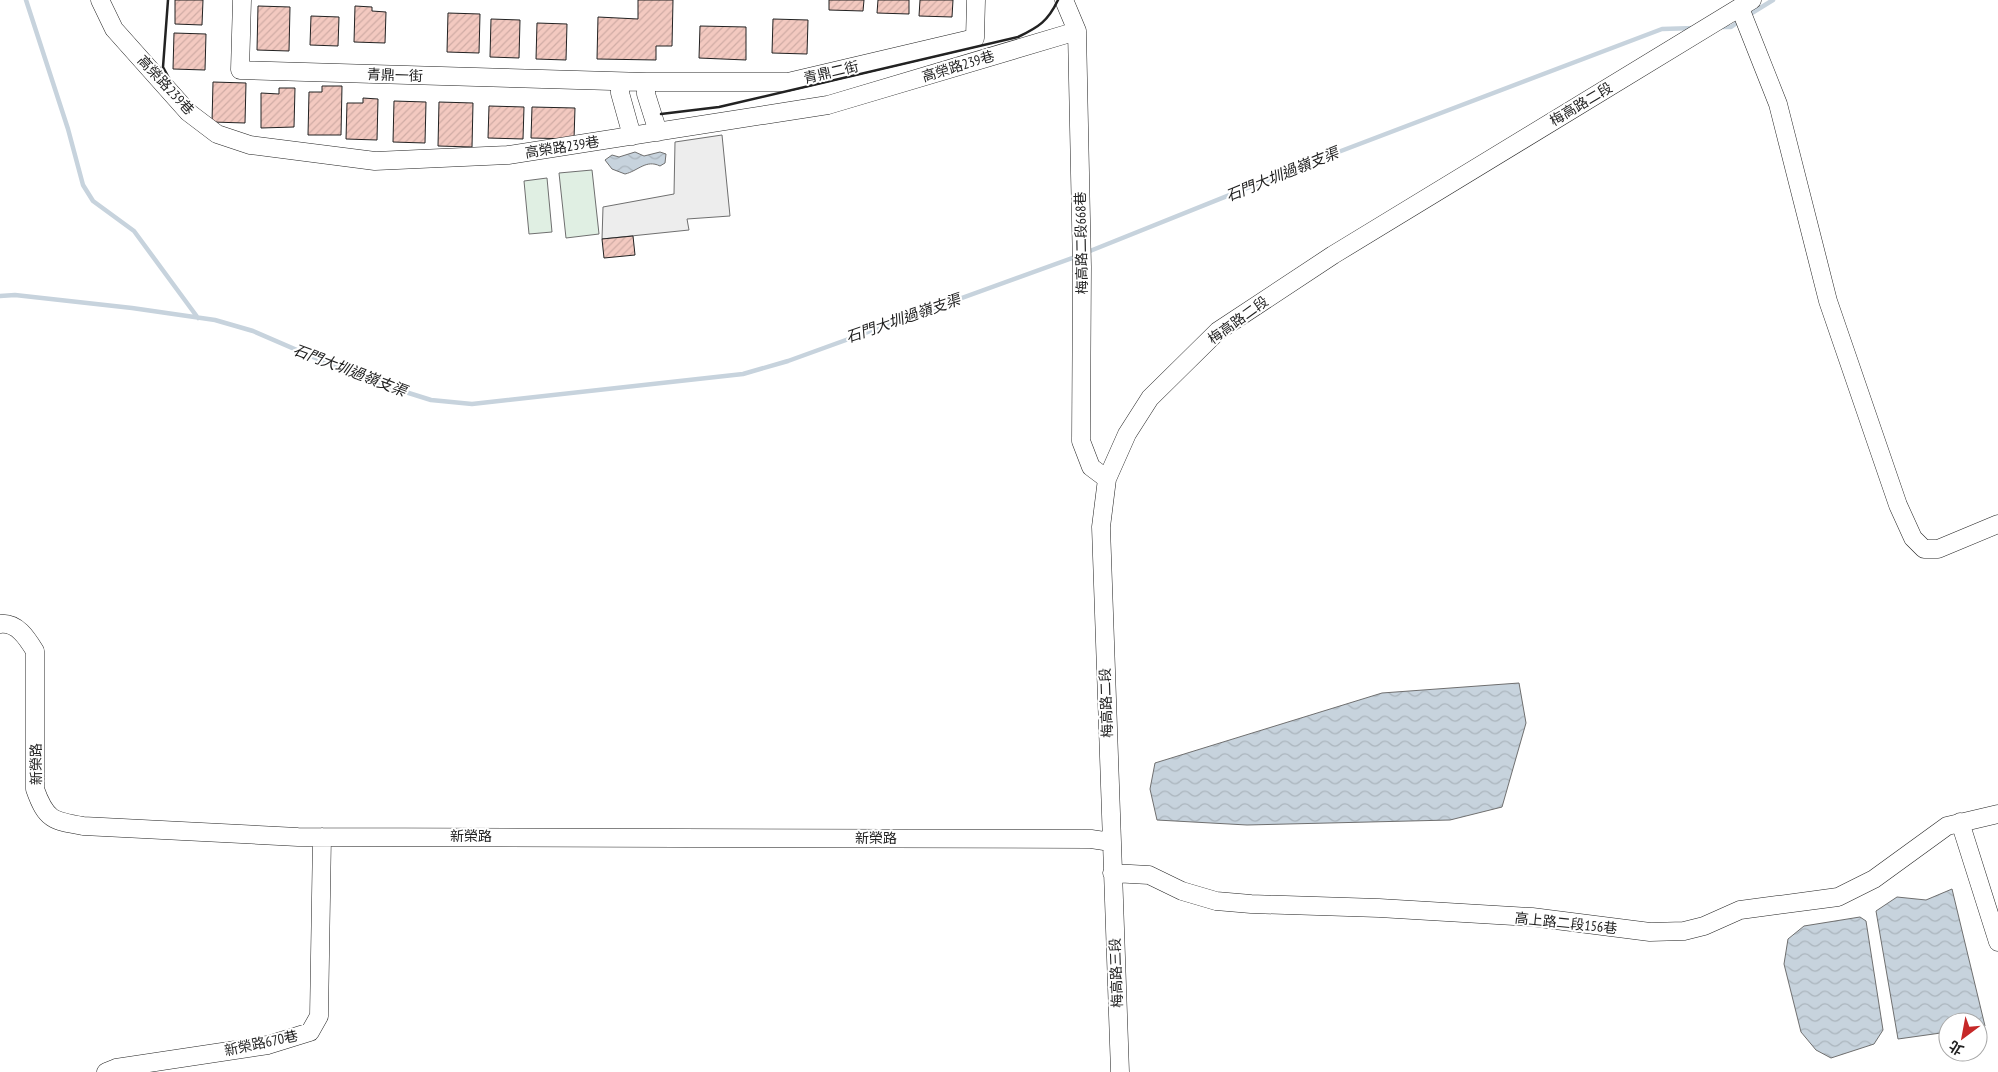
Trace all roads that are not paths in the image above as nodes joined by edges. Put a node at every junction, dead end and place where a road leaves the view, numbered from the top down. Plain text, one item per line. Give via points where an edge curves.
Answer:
1 (100, 0) edge
2 (242, 0) edge
3 (976, 0) edge
4 (1064, 0) edge
5 (1744, 6) edge
6 (1077, 31) junction
7 (620, 82) junction
8 (646, 82) junction
9 (658, 132) junction
10 (632, 136) junction
11 (1107, 479) junction
12 (1998, 524) edge
13 (0, 624) edge
14 (1998, 814) edge
15 (1960, 822) junction
16 (322, 836) junction
17 (1111, 842) junction
18 (1112, 874) junction
19 (1998, 942) edge
20 (106, 1072) edge
21 (1120, 1072) edge

1 - 10 street, 高榮路239巷 via 114,29 188,112 218,134 250,145 374,161 508,155
2 - 7 street, 青鼎一街 via 240,70
3 - 8 street, 青鼎二街 via 975,38 788,82
4 - 6 street, 梅高路二段668巷
5 - 11 street, 梅高路二段 via 1333,255 1218,331 1150,398 1127,434
5 - 12 street via 1748,27 1778,104 1828,301 1898,505 1913,538 1924,549 1938,549
6 - 9 street, 高榮路239巷 via 828,105
6 - 11 street, 梅高路二段668巷 via 1082,267 1081,441 1091,467
7 - 8 street
7 - 10 street
8 - 9 street via 646,94
9 - 10 street, 高榮路239巷
11 - 17 street, 梅高路二段 via 1100,527
13 - 16 street, 新榮路 via 8,623 25,635 35,651 35,789 41,806 55,821 83,826
14 - 15 street, 高上路二段156巷
15 - 18 street, 高上路二段156巷 via 1947,826 1874,878 1838,897 1740,910 1684,931 1650,932 1532,917 1251,904 1216,900 1182,891 1149,875
15 - 19 street
16 - 17 street, 新榮路 via 1091,839
16 - 20 street, 新榮路670巷 via 319,1016 310,1032 268,1044
17 - 18 street, 梅高路二段
18 - 21 street, 梅高路三段

